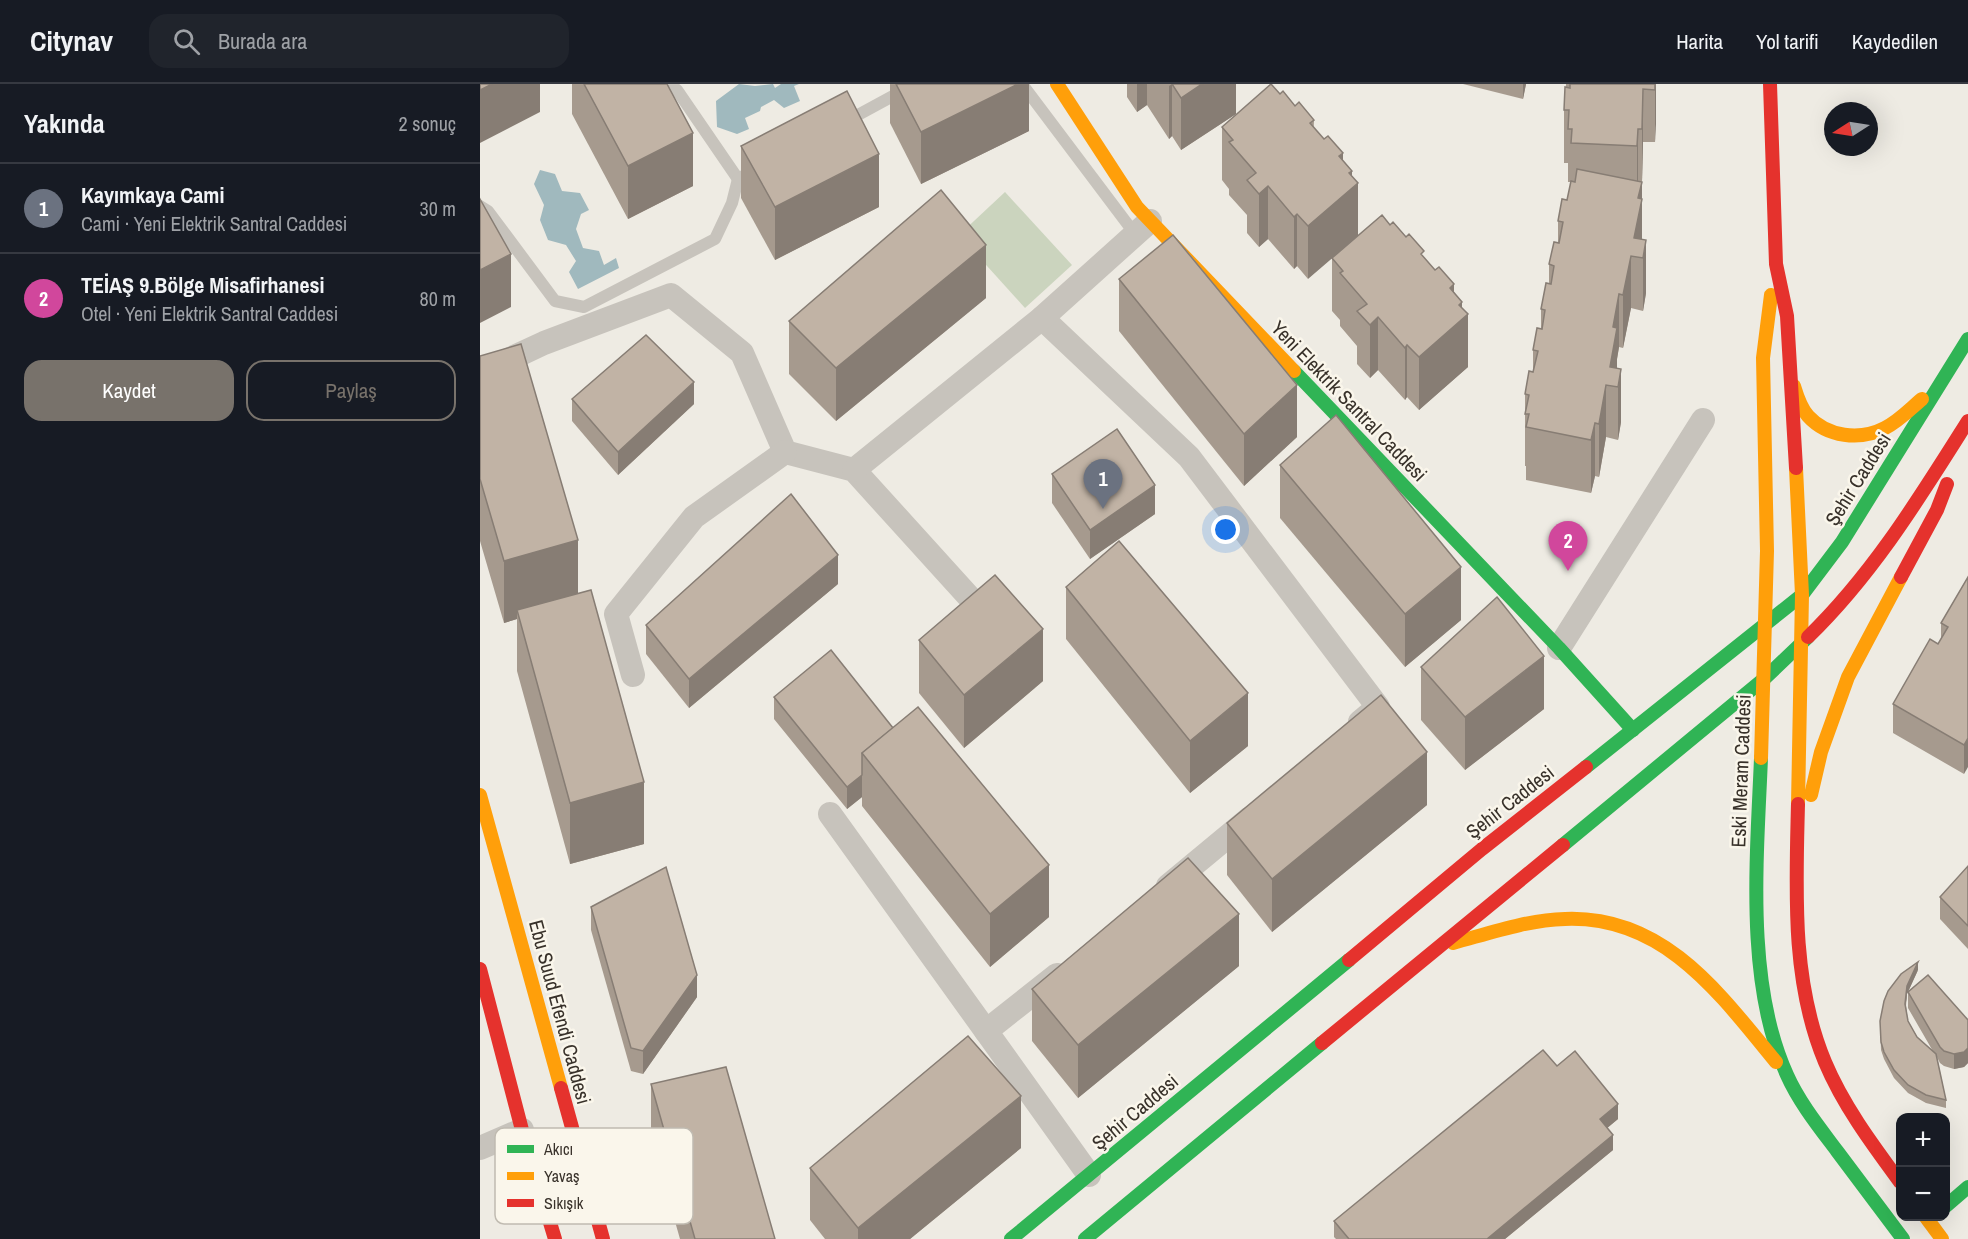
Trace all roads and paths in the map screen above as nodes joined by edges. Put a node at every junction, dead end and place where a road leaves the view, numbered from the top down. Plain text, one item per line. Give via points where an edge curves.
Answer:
1 (670, 84) edge
2 (915, 84) edge
3 (1022, 84) edge
4 (1057, 84) edge
5 (1770, 84) edge
6 (832, 129) edge
7 (769, 162) edge
8 (738, 179) junction
9 (480, 206) edge
10 (1143, 228) junction
11 (1776, 264) junction
12 (1042, 318) junction
13 (1968, 339) edge
14 (480, 373) edge
15 (1944, 380) junction
16 (1792, 382) junction
17 (1703, 420) dead end
18 (1968, 421) edge
19 (1968, 426) edge
20 (785, 452) junction
21 (854, 470) junction
22 (1802, 595) junction
23 (970, 598) edge
24 (1766, 625) junction
25 (1802, 643) junction
26 (1558, 648) junction
27 (633, 675) dead end
28 (1764, 679) junction
29 (1633, 730) junction
30 (1342, 738) edge
31 (480, 795) edge
32 (1271, 800) edge
33 (830, 814) dead end
34 (1152, 898) edge
35 (1796, 902) junction
36 (1443, 945) junction
37 (1078, 958) edge
38 (480, 969) edge
39 (986, 1031) junction
40 (1787, 1075) junction
41 (521, 1128) edge
42 (572, 1128) edge
43 (495, 1142) edge
44 (480, 1148) edge
45 (1089, 1175) junction
46 (1896, 1176) edge
47 (1968, 1187) edge
48 (1950, 1203) edge
49 (1931, 1221) edge
50 (550, 1224) edge
51 (599, 1224) edge
52 (555, 1239) edge
53 (603, 1239) edge
54 (1011, 1239) edge
55 (1085, 1239) edge
56 (1903, 1239) edge
57 (1942, 1239) edge

1 - 8 lane
2 - 6 lane
3 - 10 lane
4 - 10 main road, Yeni Elektrik Santral Caddesi via 1137,207
5 - 11 main road, Eski Meram Caddesi
7 - 8 lane
8 - 9 lane via 715,239 584,307 555,301 488,211
10 - 12 street
10 - 26 main road, Yeni Elektrik Santral Caddesi
11 - 16 main road, Eski Meram Caddesi via 1787,316
11 - 24 main road, Eski Meram Caddesi via 1763,358
12 - 21 street
12 - 30 street via 1190,458 1378,707
13 - 15 main road, Şehir Caddesi
14 - 20 street via 544,343 671,295 742,353
15 - 16 main road via 1893,424 1870,435 1845,435 1822,427 1808,416
15 - 22 main road, Şehir Caddesi via 1842,542
16 - 22 main road, Eski Meram Caddesi
17 - 26 street
18 - 25 main road via 1877,560
19 - 35 main road via 1937,510 1848,677 1836,707 1810,800
20 - 21 street
20 - 27 street via 694,517 616,615
21 - 23 street
22 - 24 main road, Şehir Caddesi
22 - 25 main road, Eski Meram Caddesi
24 - 28 main road, Eski Meram Caddesi
24 - 29 main road, Şehir Caddesi
25 - 28 main road
25 - 35 main road, Eski Meram Caddesi
26 - 29 main road, Yeni Elektrik Santral Caddesi
28 - 36 main road
28 - 40 main road, Eski Meram Caddesi via 1757,928 1769,1022
29 - 45 main road, Şehir Caddesi via 1482,849
31 - 42 main road, Ebu Suud Efendi Caddesi
32 - 34 street
33 - 39 street
35 - 46 main road, Eski Meram Caddesi via 1806,997 1818,1044 1858,1124
36 - 40 main road via 1567,919 1596,920 1622,928 1680,957
36 - 55 main road
37 - 39 street
38 - 41 main road
39 - 45 street
40 - 56 main road, Eski Meram Caddesi via 1813,1119
43 - 44 street
45 - 54 main road, Şehir Caddesi
47 - 48 main road
49 - 57 main road
50 - 52 main road
51 - 53 main road, Ebu Suud Efendi Caddesi

